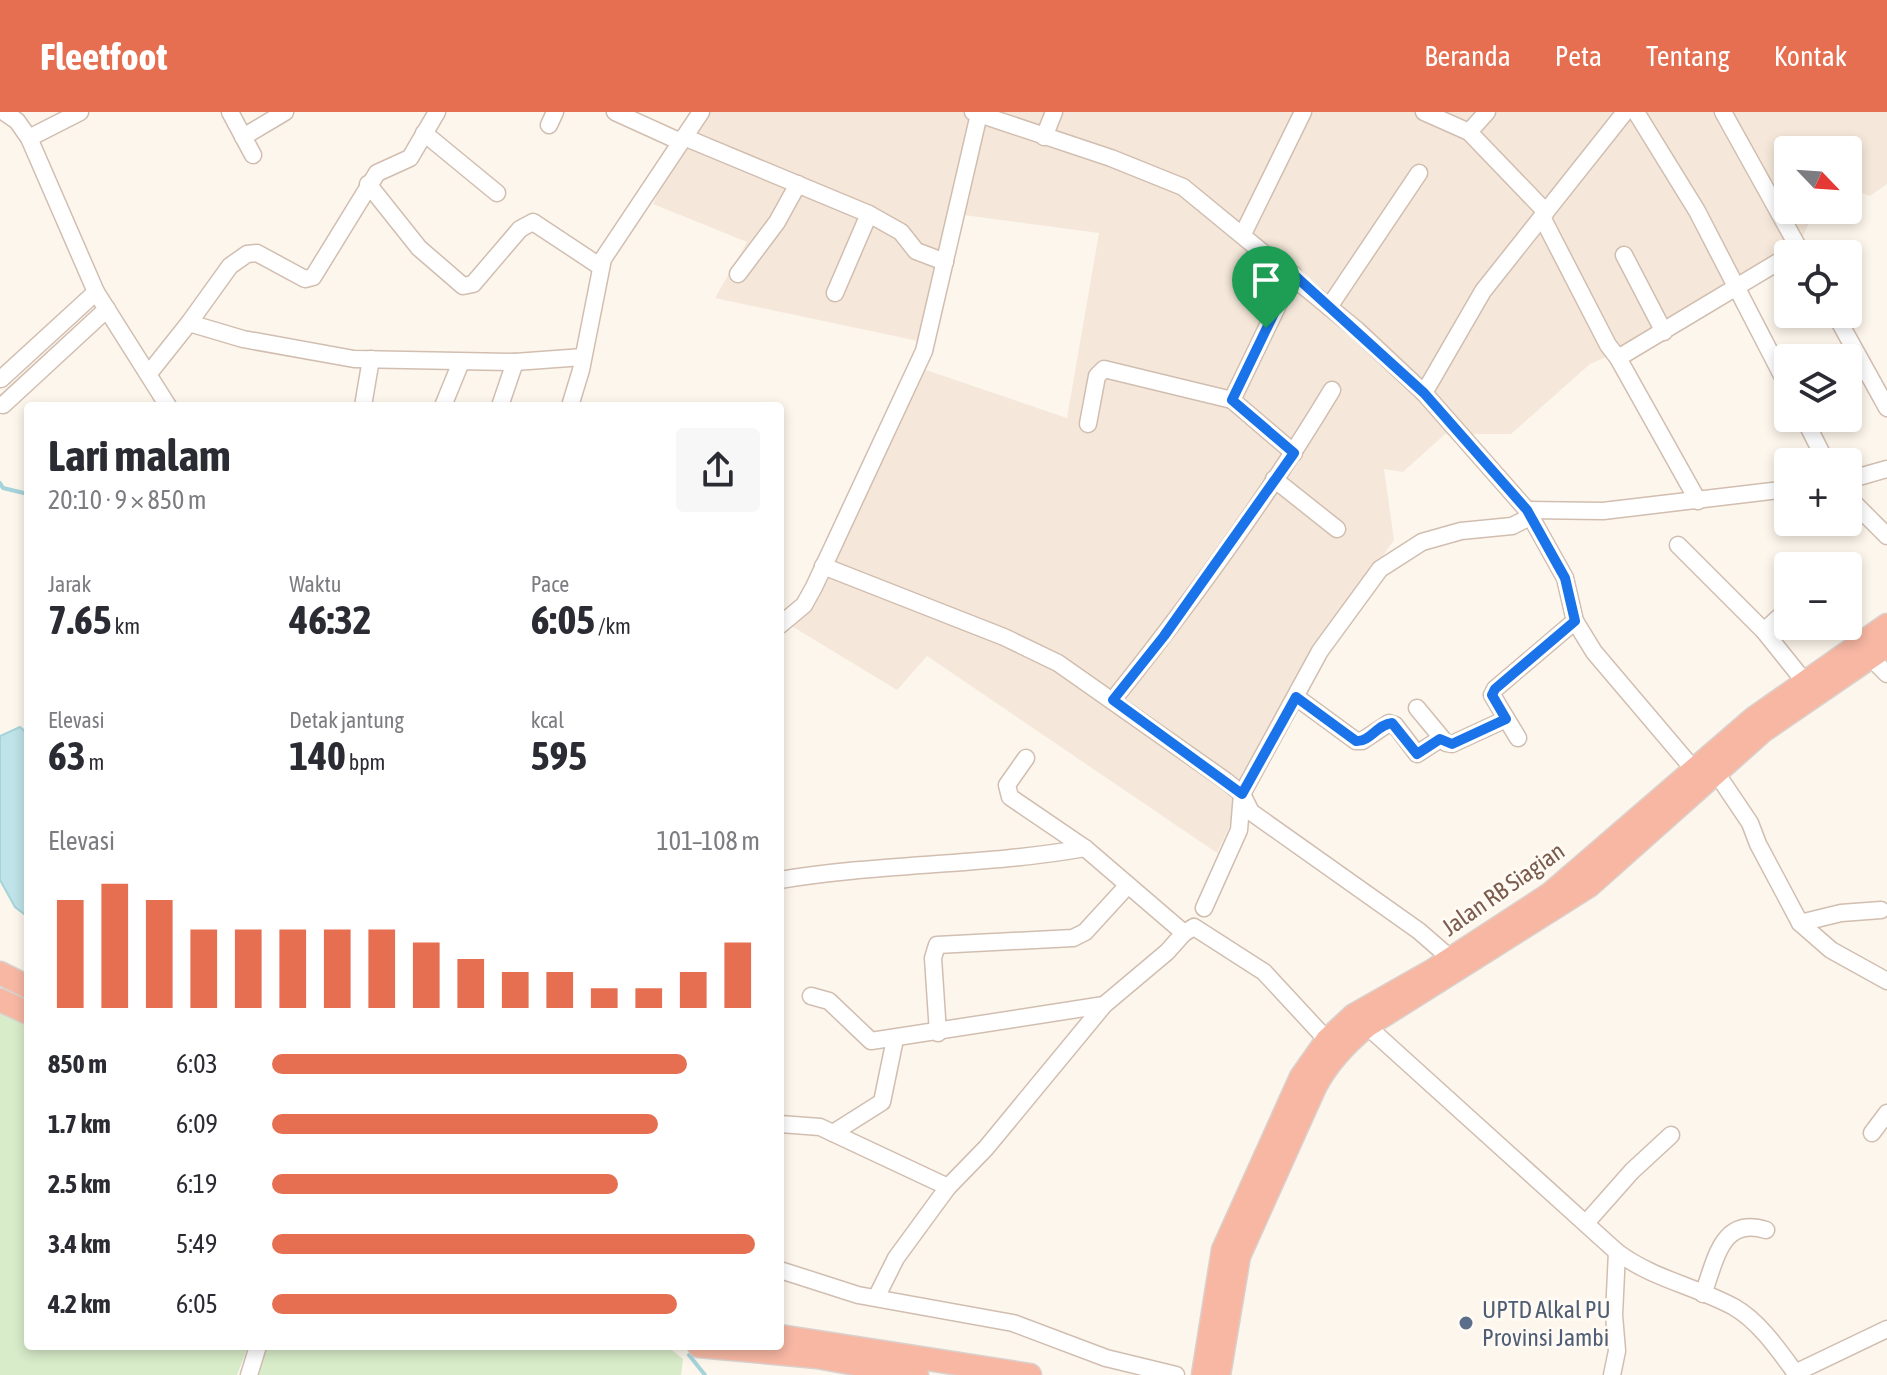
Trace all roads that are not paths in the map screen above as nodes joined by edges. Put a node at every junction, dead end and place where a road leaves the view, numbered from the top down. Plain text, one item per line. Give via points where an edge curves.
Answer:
1 (4, 112) edge
2 (80, 112) edge
3 (230, 112) edge
4 (285, 112) edge
5 (437, 112) edge
6 (615, 112) edge
7 (701, 112) edge
8 (1054, 112) edge
9 (1303, 112) edge
10 (1424, 112) edge
11 (1487, 112) edge
12 (1625, 112) edge
13 (1636, 112) edge
14 (1723, 112) edge
15 (976, 113) edge
16 (1469, 132) junction
17 (424, 133) junction
18 (243, 137) junction
19 (1044, 137) junction
20 (29, 138) junction
21 (683, 139) junction
22 (253, 155) dead end
23 (1419, 173) dead end
24 (368, 184) junction
25 (798, 184) junction
26 (497, 193) dead end
27 (869, 214) junction
28 (1544, 214) junction
29 (1243, 234) junction
30 (1788, 240) edge
31 (1624, 255) dead end
32 (945, 262) junction
33 (1774, 266) edge
34 (601, 267) junction
35 (738, 274) dead end
36 (1293, 274) junction
37 (1738, 287) junction
38 (96, 292) junction
39 (835, 293) dead end
40 (1329, 307) junction
41 (107, 309) junction
42 (189, 323) junction
43 (1843, 328) edge
44 (1664, 332) junction
45 (583, 357) junction
46 (1618, 358) junction
47 (371, 359) junction
48 (1774, 359) edge
49 (461, 362) junction
50 (515, 362) junction
51 (150, 372) junction
52 (1, 379) edge
53 (1332, 390) dead end
54 (1424, 393) junction
55 (1232, 400) junction
56 (166, 402) edge
57 (364, 402) edge
58 (445, 402) edge
59 (501, 402) edge
60 (571, 402) edge
61 (3, 405) dead end
62 (1887, 408) edge
63 (1088, 424) dead end
64 (1294, 453) junction
65 (1887, 469) edge
66 (1862, 476) edge
67 (1274, 479) junction
68 (1774, 491) edge
69 (1698, 501) junction
70 (1862, 511) edge
71 (1528, 514) junction
72 (1337, 529) dead end
73 (1887, 536) edge
74 (1678, 545) dead end
75 (823, 566) junction
76 (1575, 621) junction
77 (784, 622) edge
78 (1774, 622) edge
79 (1887, 625) edge
80 (1764, 631) junction
81 (1879, 651) edge
82 (1887, 674) edge
83 (1804, 681) junction
84 (1296, 697) junction
85 (1113, 700) junction
86 (1417, 708) dead end
87 (1506, 719) junction
88 (1518, 738) dead end
89 (1440, 739) junction
90 (1026, 758) dead end
91 (1695, 771) junction
92 (1717, 774) junction
93 (1242, 794) junction
94 (1085, 848) junction
95 (784, 879) edge
96 (1128, 885) junction
97 (1204, 908) dead end
98 (1881, 910) dead end
99 (1800, 923) junction
100 (1184, 933) junction
101 (1450, 958) junction
102 (0, 973) edge
103 (1887, 981) edge
104 (24, 985) edge
105 (811, 996) dead end
106 (0, 1000) edge
107 (1104, 1005) junction
108 (24, 1011) edge
109 (1367, 1026) junction
110 (938, 1033) junction
111 (895, 1039) junction
112 (1327, 1040) junction
113 (1887, 1113) edge
114 (784, 1124) edge
115 (833, 1133) junction
116 (1872, 1133) dead end
117 (1671, 1135) dead end
118 (948, 1187) junction
119 (1586, 1223) junction
120 (1766, 1230) dead end
121 (1617, 1252) junction
122 (1231, 1253) junction
123 (784, 1271) edge
124 (1703, 1294) junction
125 (877, 1296) junction
126 (1887, 1329) edge
127 (784, 1337) edge
128 (257, 1350) edge
129 (742, 1350) edge
130 (1796, 1374) edge
131 (249, 1375) edge
132 (917, 1375) edge
133 (1030, 1375) edge
134 (1176, 1375) edge
135 (1203, 1375) edge
136 (1219, 1375) edge
137 (1612, 1375) edge

1 - 20 street
2 - 20 street
3 - 18 street
4 - 18 street
5 - 17 street
6 - 21 street
7 - 21 street
8 - 19 street
9 - 29 street
10 - 16 street
11 - 16 street
12 - 28 street
13 - 37 street
14 - 30 street
15 - 19 street
15 - 32 street
16 - 28 street
17 - 24 street via 410,158 385,166
17 - 26 street
18 - 22 street
19 - 29 street via 1183,187
20 - 38 street
21 - 25 street
21 - 34 street via 611,243
23 - 40 street
24 - 34 street via 419,248 463,286 473,284 520,229 533,222
24 - 42 street via 313,277 305,279 257,253 247,254 230,266
25 - 27 street
25 - 35 street
27 - 32 street via 901,232 916,251
27 - 39 street
28 - 46 street
28 - 54 street via 1483,291
29 - 36 street
31 - 44 street
32 - 75 street via 924,351
33 - 37 street
34 - 45 street
36 - 40 street
36 - 55 street
37 - 44 street
37 - 48 street
38 - 41 street
38 - 52 street
40 - 54 street
41 - 51 street
41 - 61 street
42 - 47 street via 243,339
42 - 51 street
43 - 62 street
44 - 46 street
45 - 50 street
45 - 60 street
46 - 69 street
47 - 49 street
47 - 57 street
49 - 50 street
49 - 58 street
50 - 59 street
51 - 56 street
53 - 64 street
54 - 71 street
55 - 63 street via 1104,369 1097,376
55 - 64 street
64 - 67 street
65 - 66 street
67 - 72 street
67 - 85 street
68 - 69 street
69 - 71 street
70 - 73 street
71 - 76 street via 1565,578
71 - 84 street via 1512,526 1461,531 1422,542 1380,569 1320,651
74 - 80 street
75 - 77 street via 804,605
75 - 85 street via 1004,637 1058,663
76 - 87 street via 1495,689 1492,695
76 - 91 street via 1594,652
78 - 80 street
79 - 83 highway, Jalan RB Siagian
80 - 83 street
81 - 82 street
81 - 92 highway, Jalan RB Siagian via 1763,731
83 - 91 highway, Jalan RB Siagian
84 - 89 street via 1356,741 1389,723 1417,754
84 - 93 street
85 - 93 street
86 - 89 street
87 - 88 street
87 - 89 street via 1452,744
90 - 94 street via 1007,785 1008,794
91 - 101 highway, Jalan RB Siagian via 1550,894
92 - 99 street via 1750,823
92 - 109 highway, Jalan RB Siagian via 1589,886
93 - 97 street via 1239,830
93 - 101 street via 1251,812
94 - 95 street
94 - 96 street
96 - 100 street
96 - 110 street via 1085,932 1073,938 937,945 933,958
98 - 99 street
99 - 103 street via 1831,950
100 - 107 street
100 - 112 street via 1194,927 1264,972
101 - 112 highway, Jalan RB Siagian via 1354,1015
102 - 104 highway
105 - 111 street via 829,1001 867,1040
106 - 108 highway
107 - 110 street
107 - 118 street
109 - 119 street
109 - 122 highway, Jalan RB Siagian via 1326,1066
110 - 111 street
111 - 115 street via 882,1102
112 - 122 highway, Jalan RB Siagian via 1301,1077
113 - 116 street
114 - 115 street
115 - 118 street
117 - 119 street
118 - 125 street via 896,1258
119 - 121 street
120 - 124 street via 1749,1224 1732,1230
121 - 124 street via 1638,1268
121 - 137 street via 1617,1351
122 - 135 highway
122 - 136 highway
123 - 125 street
124 - 130 street via 1736,1308
125 - 134 street via 1013,1323 1106,1358
126 - 130 street
127 - 133 highway
128 - 131 street
129 - 132 highway

